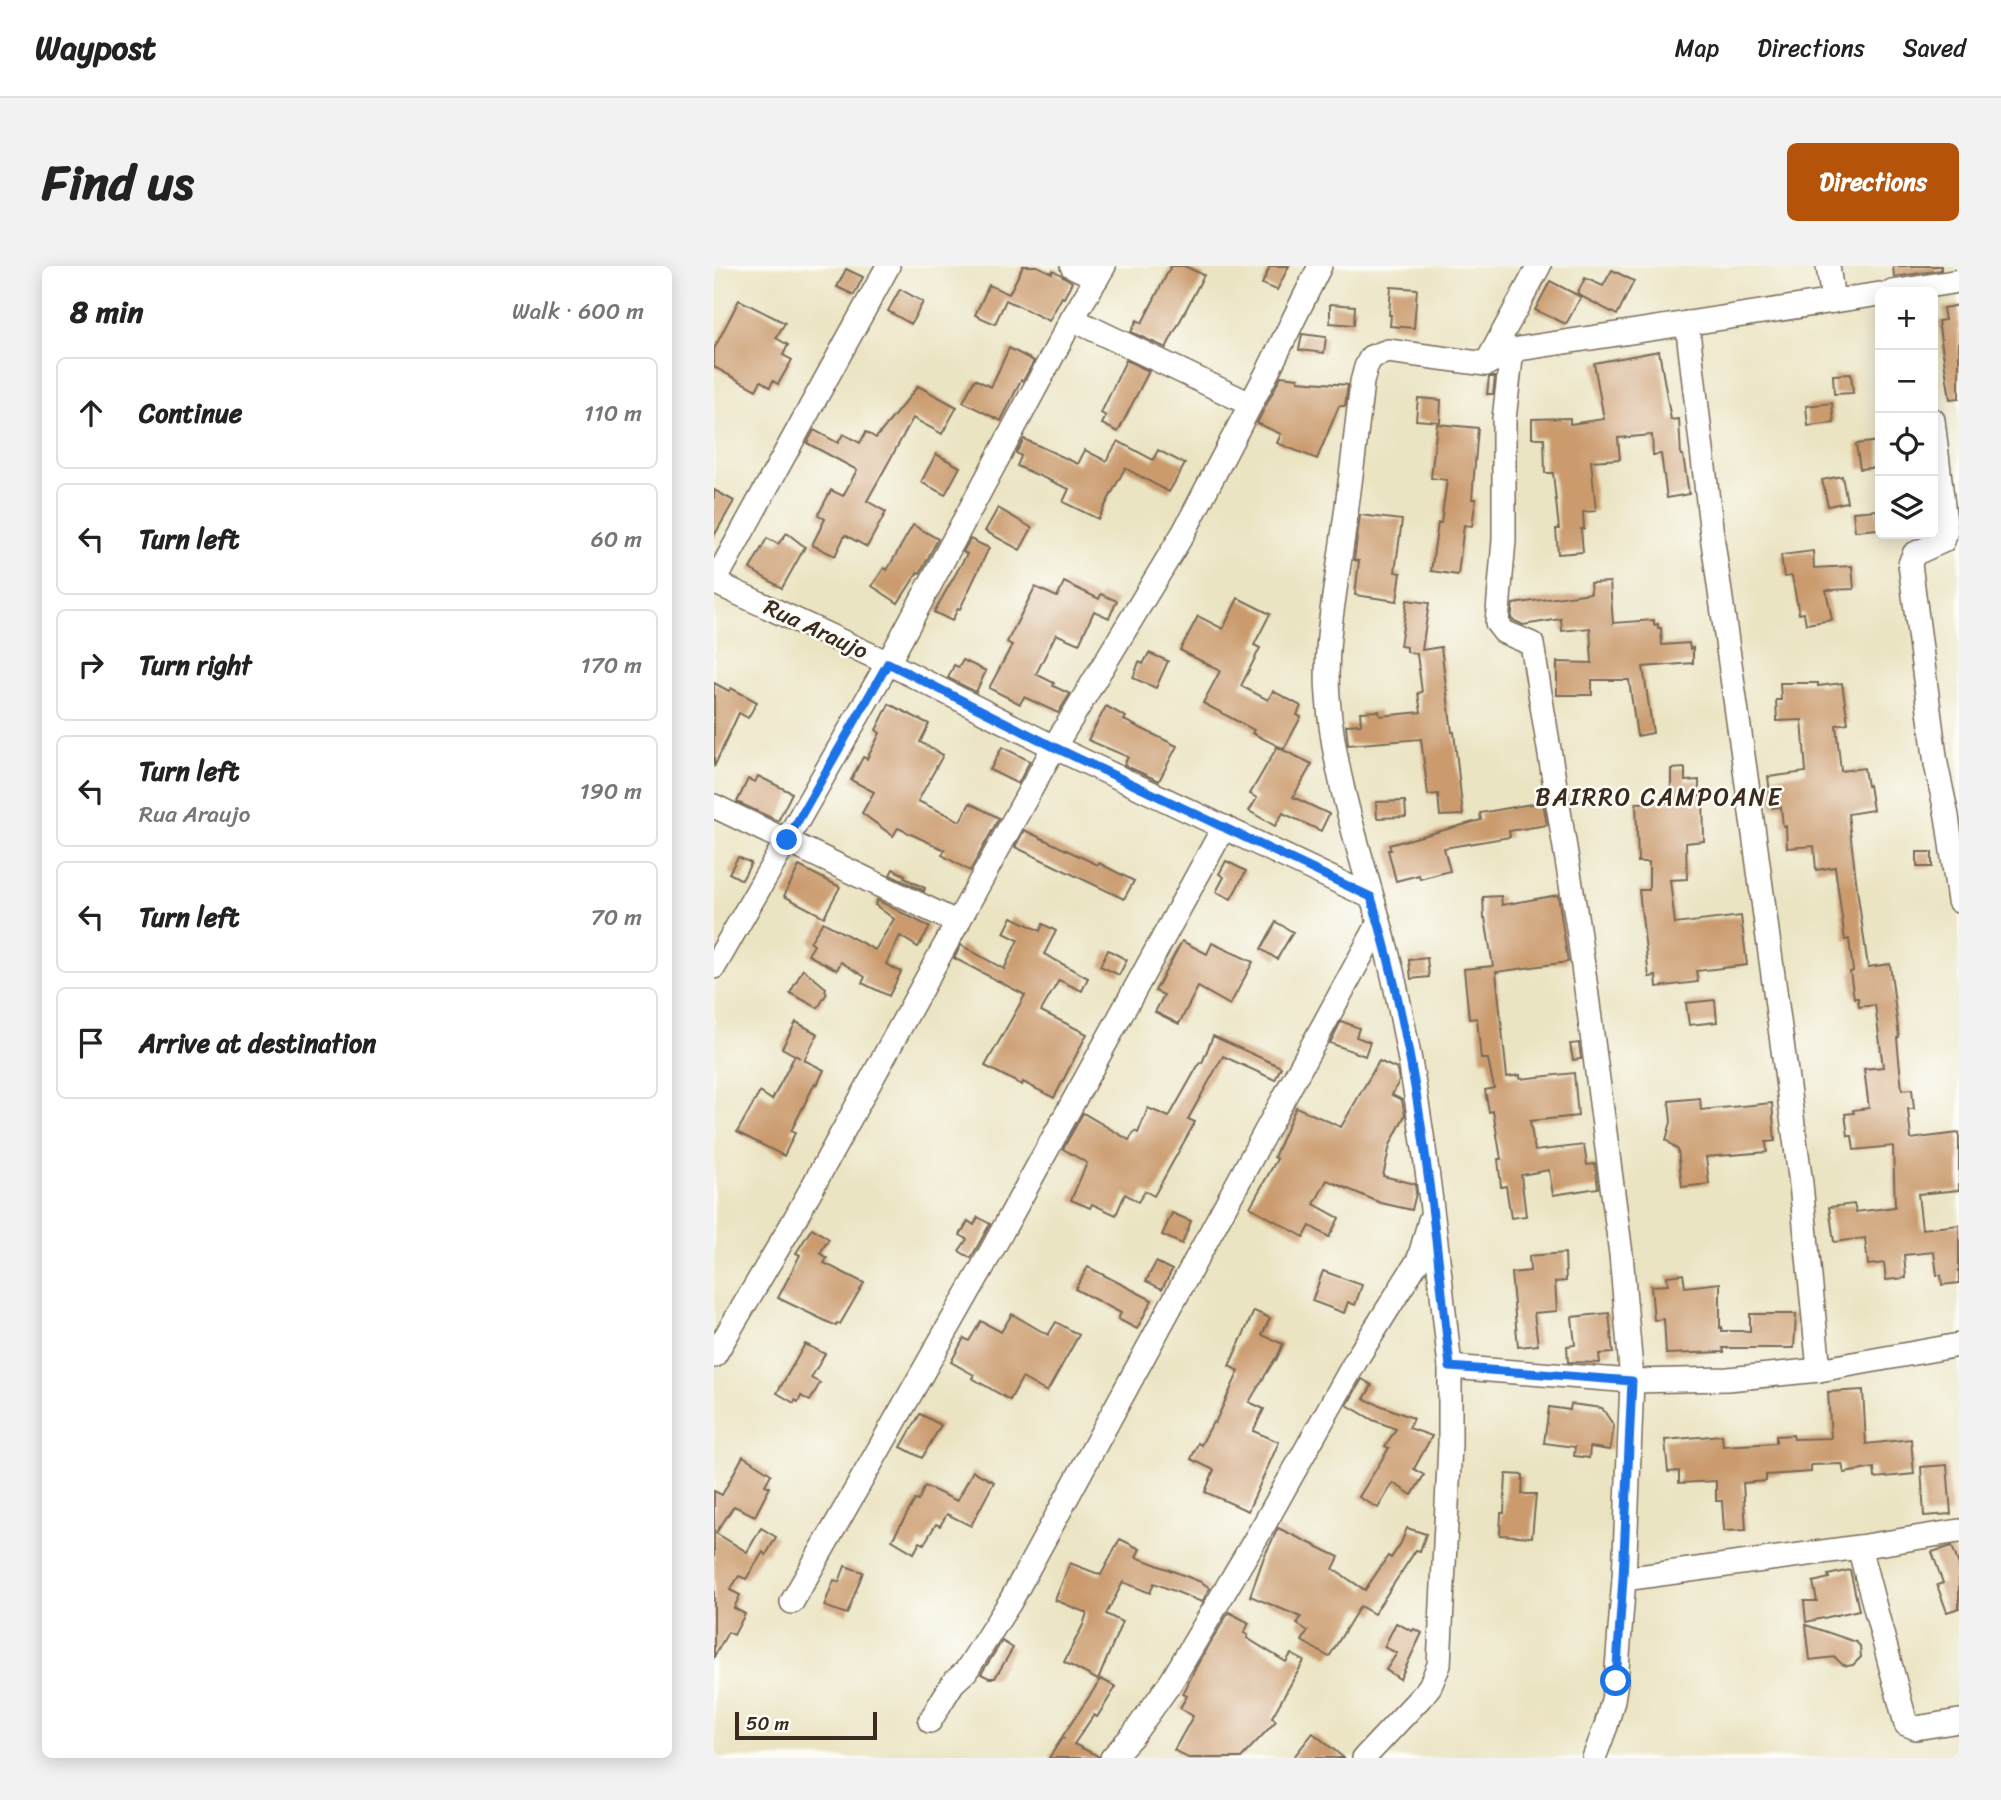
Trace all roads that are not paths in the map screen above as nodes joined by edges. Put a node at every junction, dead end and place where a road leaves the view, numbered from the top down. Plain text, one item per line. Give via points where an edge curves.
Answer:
1 (888, 266) edge
2 (1072, 266) edge
3 (1320, 266) edge
4 (1539, 266) edge
5 (1828, 266) edge
6 (1100, 272) edge
7 (1959, 281) edge
8 (1930, 287) edge
9 (1875, 295) edge
10 (1833, 301) junction
11 (1072, 319) junction
12 (1687, 323) junction
13 (1512, 350) junction
14 (1486, 364) junction
15 (1250, 404) junction
16 (1938, 463) edge
17 (714, 582) edge
18 (888, 663) junction
19 (1054, 747) junction
20 (714, 806) edge
21 (1224, 827) junction
22 (787, 840) junction
23 (1371, 897) junction
24 (1959, 901) edge
25 (958, 923) junction
26 (1379, 923) junction
27 (714, 967) edge
28 (1433, 1211) junction
29 (1959, 1345) edge
30 (714, 1356) edge
31 (1450, 1367) junction
32 (1819, 1370) junction
33 (1632, 1381) junction
34 (1959, 1531) edge
35 (1859, 1547) junction
36 (1623, 1578) junction
37 (792, 1602) dead end
38 (930, 1721) dead end
39 (1959, 1721) edge
40 (1112, 1758) edge
41 (1364, 1758) edge
42 (1594, 1758) edge

1 - 17 street
2 - 6 street
3 - 15 street
4 - 14 street
5 - 10 street
6 - 11 street
7 - 8 street
9 - 10 street
10 - 12 street
11 - 15 street
11 - 18 street
12 - 13 street
12 - 32 street via 1801,1184
13 - 14 street
13 - 33 street via 1504,419 1504,540 1497,623 1504,632 1532,644 1578,928 1621,1254
14 - 23 street via 1388,351 1371,357 1364,375 1327,653 1337,757
15 - 19 street via 1184,532
16 - 24 street via 1946,531 1943,541 1914,554 1910,574
17 - 18 street, Rua Araujo
18 - 19 street, Rua Araujo
18 - 22 street
19 - 21 street, Rua Araujo
19 - 25 street
20 - 22 street
21 - 23 street, Rua Araujo
21 - 37 street
22 - 25 street
22 - 27 street
23 - 26 street
25 - 30 street
26 - 28 street via 1410,1061
26 - 38 street via 1010,1602
28 - 31 street
28 - 40 street via 1419,1259 1265,1523 1171,1682
29 - 32 street
31 - 33 street
31 - 41 street via 1439,1665 1430,1686
32 - 33 street via 1728,1379
33 - 36 street
34 - 35 street
35 - 36 street
35 - 39 street via 1906,1724 1916,1728
36 - 42 street via 1613,1700

